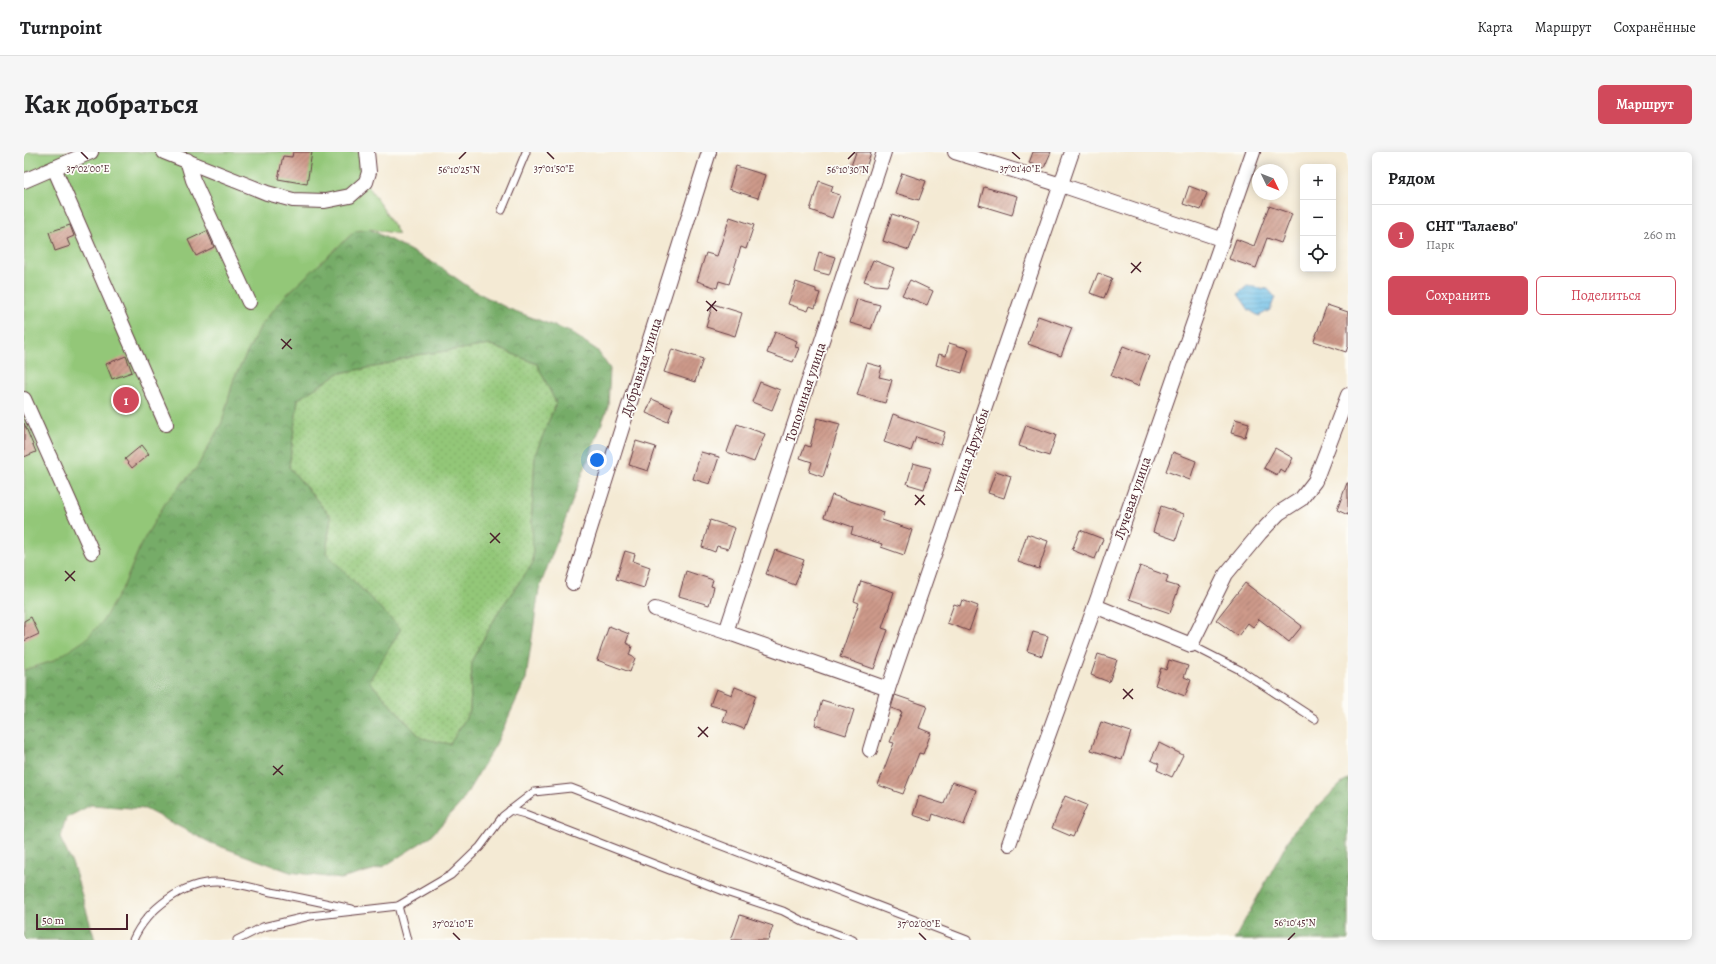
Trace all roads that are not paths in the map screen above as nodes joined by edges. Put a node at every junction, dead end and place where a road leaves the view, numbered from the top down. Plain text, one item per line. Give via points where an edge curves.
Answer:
1 (91, 152) edge
2 (164, 152) edge
3 (367, 152) edge
4 (526, 152) edge
5 (709, 152) edge
6 (884, 152) edge
7 (955, 152) edge
8 (1072, 152) edge
9 (1253, 152) edge
10 (187, 160) junction
11 (54, 168) junction
12 (24, 181) edge
13 (1061, 185) junction
14 (502, 210) dead end
15 (1221, 239) junction
16 (249, 302) dead end
17 (1348, 395) edge
18 (24, 398) edge
19 (166, 424) dead end
20 (92, 552) dead end
21 (573, 583) dead end
22 (1095, 606) junction
23 (655, 609) dead end
24 (726, 632) junction
25 (1192, 645) junction
26 (888, 689) junction
27 (1315, 719) dead end
28 (870, 750) dead end
29 (510, 810) junction
30 (1009, 844) dead end
31 (398, 906) junction
32 (358, 911) junction
33 (133, 940) edge
34 (237, 940) edge
35 (407, 940) edge
36 (853, 940) edge
37 (967, 940) edge

1 - 11 street
2 - 10 street
3 - 10 street via 369,172 366,182 350,196 326,201 293,200 267,193
4 - 14 lane
5 - 21 street, Дубравная улица
6 - 24 street, Тополиная улица
7 - 13 street
8 - 13 street, улица Дружбы
9 - 15 street, Лучевая улица
10 - 16 street via 193,180
11 - 12 street
11 - 19 street
13 - 15 street
13 - 26 street, улица Дружбы
15 - 22 street, Лучевая улица
17 - 25 street via 1315,481 1301,499 1279,513 1226,574
18 - 20 street
22 - 25 street
22 - 30 street, Лучевая улица
23 - 24 street
24 - 26 street
25 - 27 lane via 1240,670
26 - 28 street, улица Дружбы
29 - 31 lane via 480,847 451,875
29 - 36 lane via 783,911 804,922
29 - 37 lane via 534,792 571,788
31 - 32 lane
31 - 35 lane
32 - 33 lane via 243,885 217,882 197,885 172,896 150,915
32 - 34 lane via 302,918 263,927

